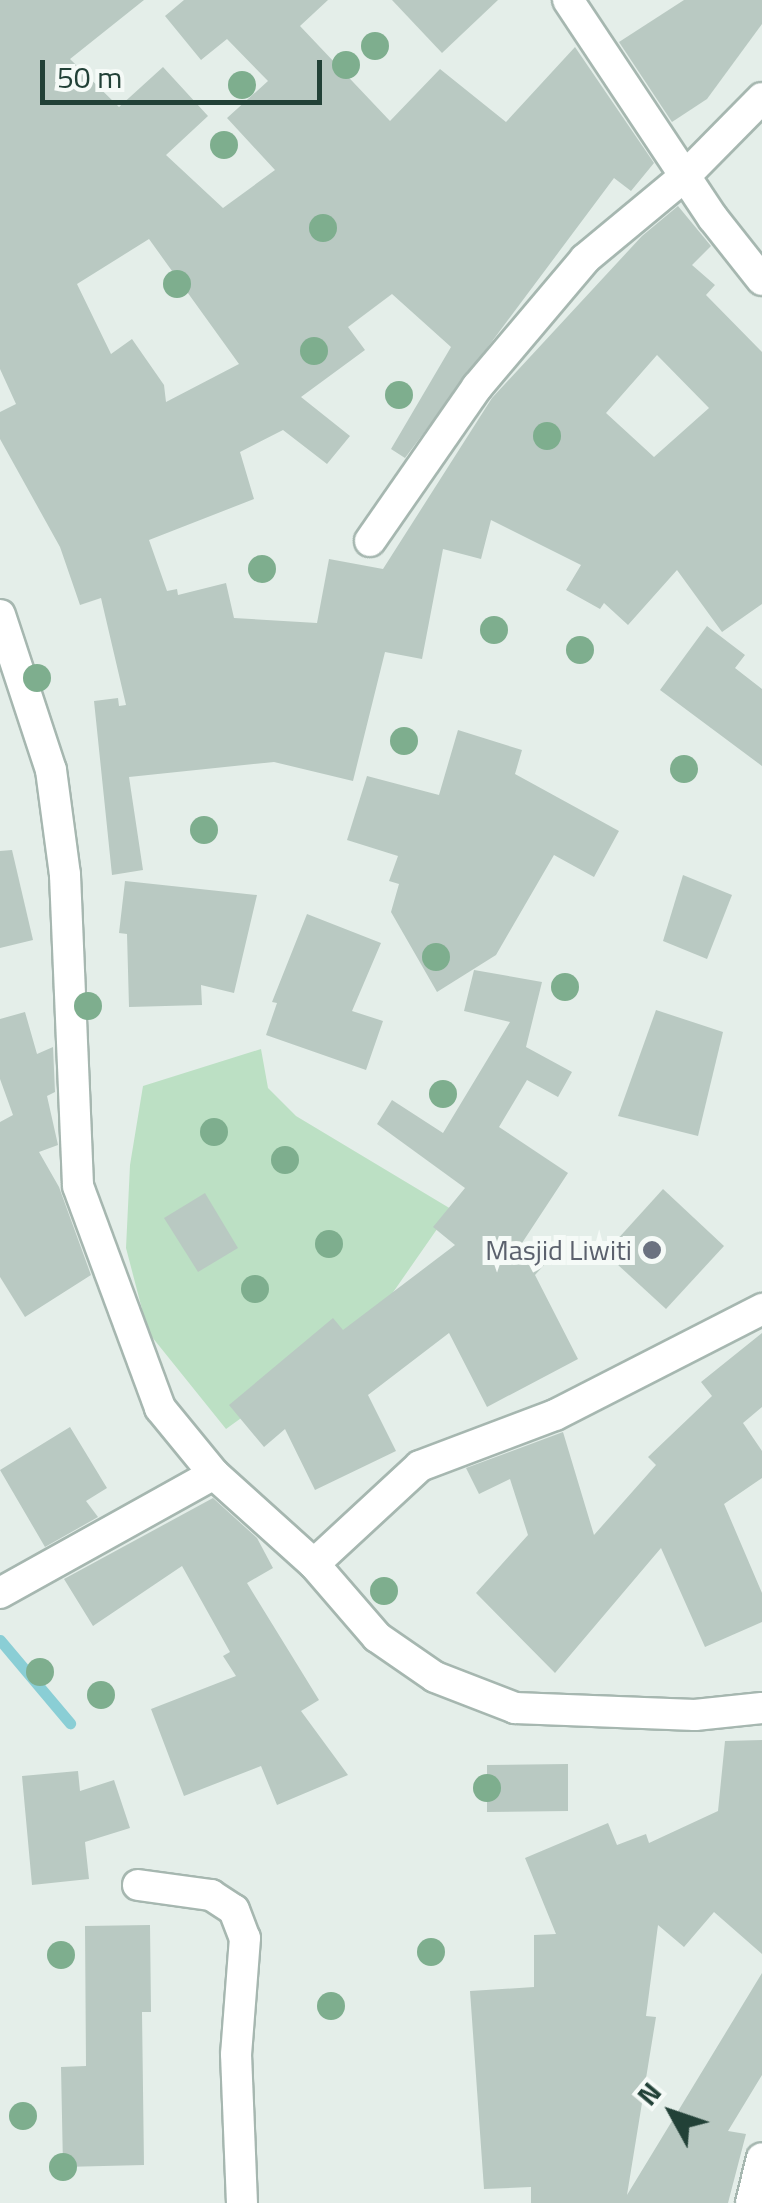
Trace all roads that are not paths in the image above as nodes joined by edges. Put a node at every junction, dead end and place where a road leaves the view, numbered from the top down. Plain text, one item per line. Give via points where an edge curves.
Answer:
1 (568, 0) edge
2 (762, 98) edge
3 (686, 176) junction
4 (762, 280) edge
5 (370, 541) dead end
6 (0, 614) edge
7 (762, 1309) edge
8 (214, 1474) junction
9 (314, 1564) junction
10 (0, 1593) edge
11 (762, 1708) edge
12 (138, 1884) dead end
13 (762, 2158) edge
14 (242, 2203) edge
15 (751, 2203) edge

1 - 3 street
2 - 3 street
3 - 4 street
3 - 5 street via 585,259 477,387
6 - 8 street via 53,788 72,995 78,1186 160,1408
7 - 9 street via 555,1416 420,1466
8 - 9 street
8 - 10 street
9 - 11 street via 376,1638 435,1677 515,1708 695,1715
12 - 14 street via 211,1895 234,1910 245,1938 236,2054
13 - 15 street

